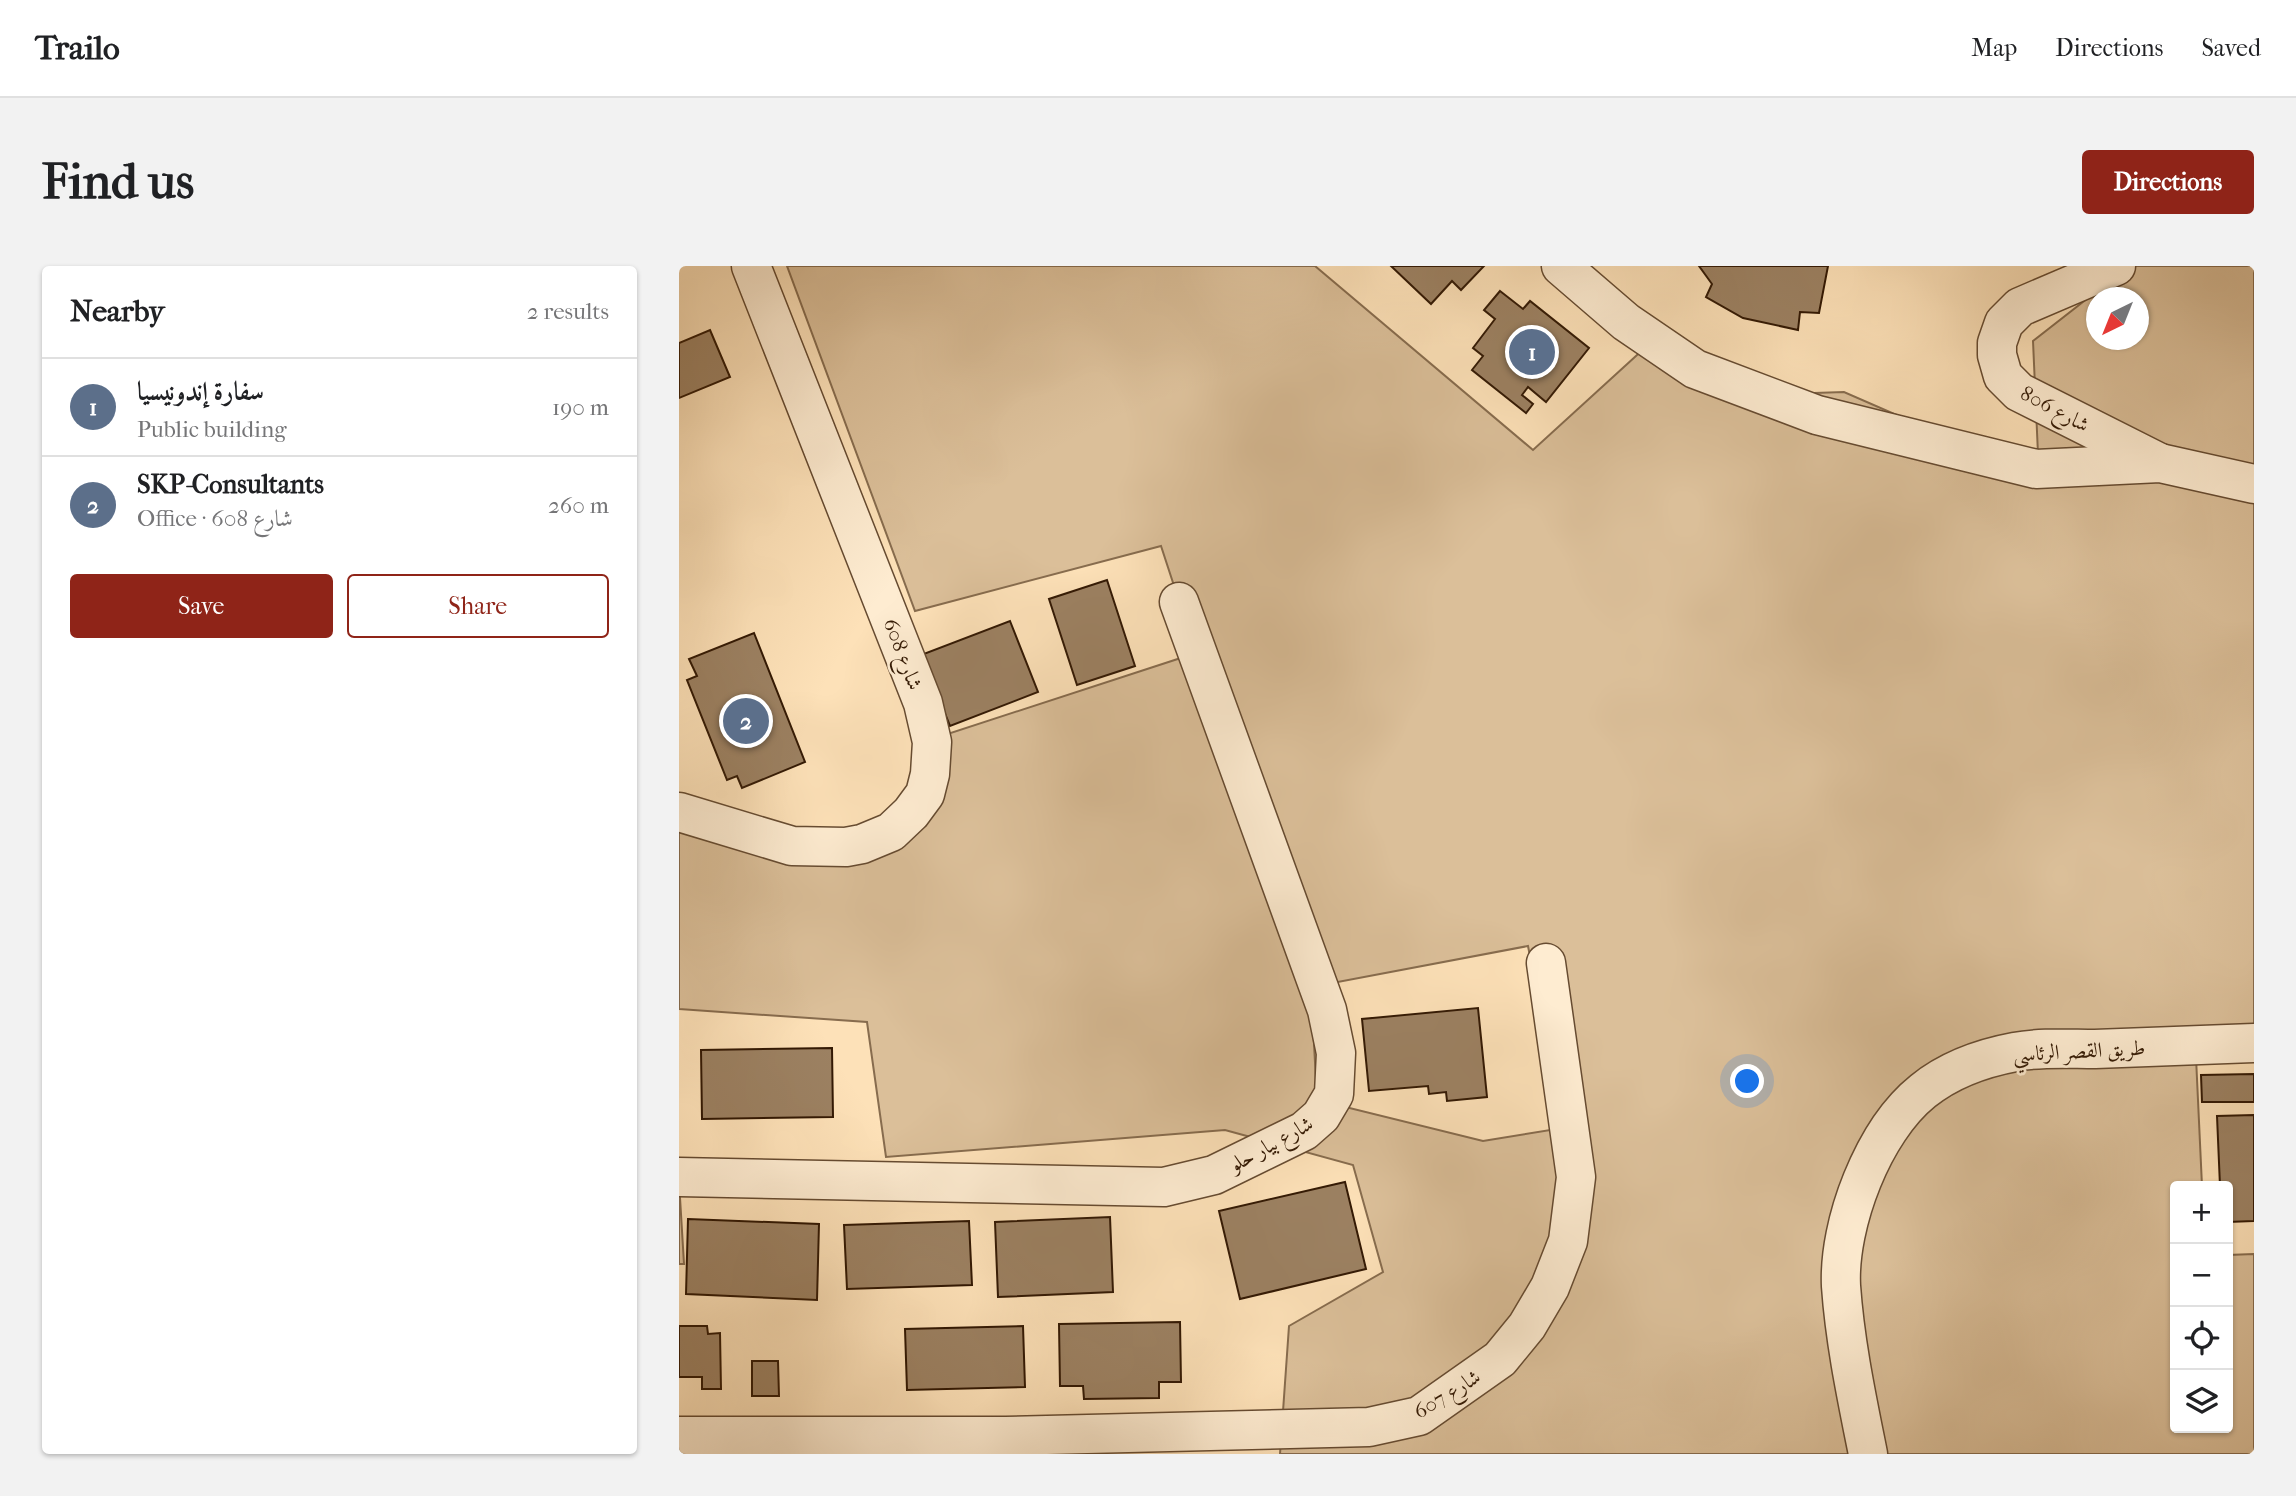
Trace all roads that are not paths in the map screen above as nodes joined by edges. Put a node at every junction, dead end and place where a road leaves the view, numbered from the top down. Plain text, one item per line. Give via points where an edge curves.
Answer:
1 (751, 266) edge
2 (1562, 266) edge
3 (2116, 266) edge
4 (2160, 463) junction
5 (2254, 484) edge
6 (1179, 603) dead end
7 (679, 812) edge
8 (1546, 963) dead end
9 (2254, 1043) edge
10 (679, 1178) edge
11 (679, 1436) edge
12 (1868, 1454) edge

1 - 7 street, شارع 608 via 923,703 932,742 930,774 925,794 891,832 846,847 792,845
2 - 4 street via 1626,322 1695,369 1817,415 2036,469
3 - 4 street, شارع 806 via 2020,307 2004,323 1997,355 2003,376 2019,392
4 - 5 street
6 - 10 street, شارع بيار حلو via 1327,1010 1336,1053 1334,1094 1321,1116 1304,1131 1214,1175 1164,1187
8 - 11 street, شارع 607 via 1576,1177 1568,1241 1551,1287 1500,1359 1419,1416 1369,1427 1006,1436
9 - 12 street, طريق القصر الرئاسي via 2019,1051 1969,1065 1921,1092 1881,1142 1865,1171 1844,1242 1841,1285

